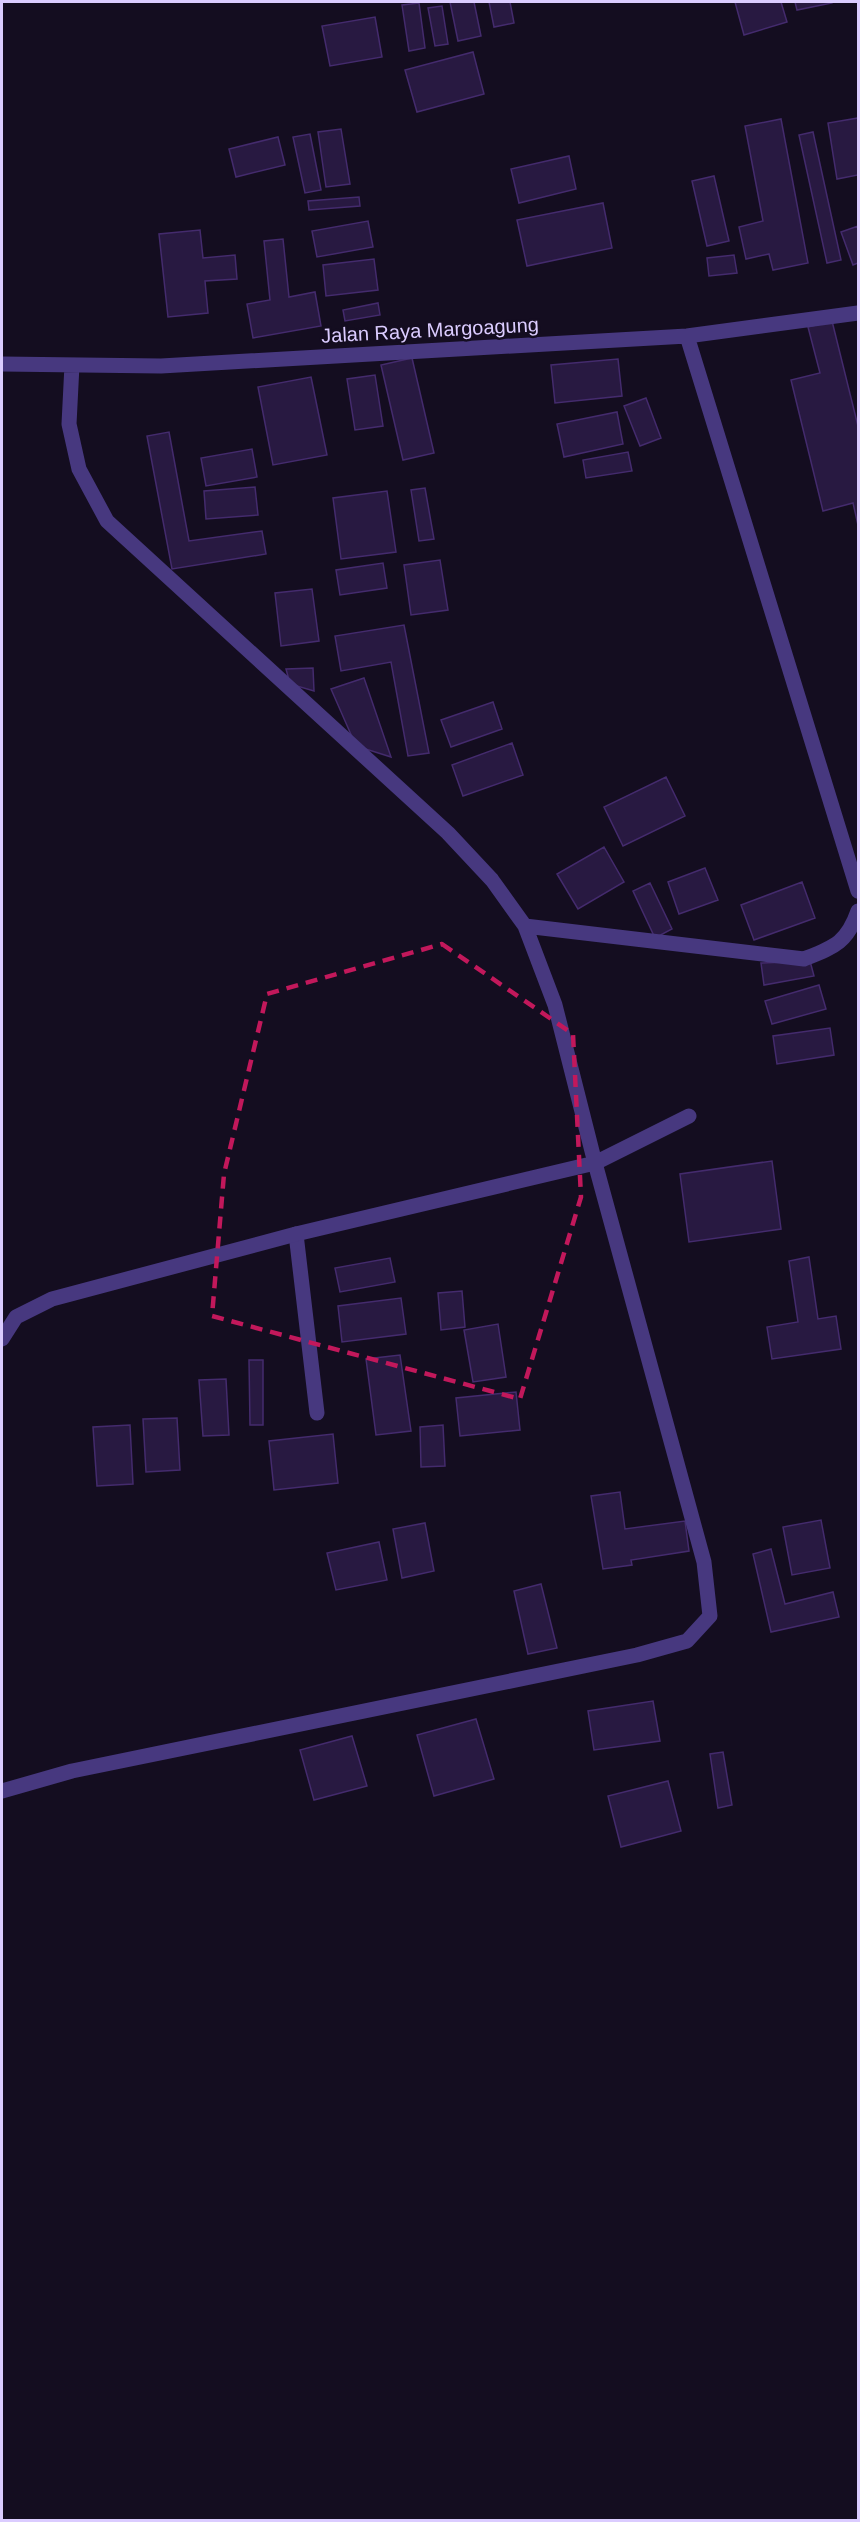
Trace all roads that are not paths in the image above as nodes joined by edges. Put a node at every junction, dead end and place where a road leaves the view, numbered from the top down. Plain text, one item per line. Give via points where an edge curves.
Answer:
1 (858, 313) edge
2 (687, 336) junction
3 (2, 364) edge
4 (72, 365) junction
5 (858, 891) edge
6 (858, 911) edge
7 (525, 927) junction
8 (689, 1116) dead end
9 (595, 1163) junction
10 (296, 1234) junction
11 (2, 1339) edge
12 (317, 1413) dead end
13 (2, 1791) edge

1 - 2 street, Jalan Raya Margoagung
2 - 4 street, Jalan Raya Margoagung via 161,366
2 - 5 street
3 - 4 street, Jalan Raya Margoagung
4 - 7 street via 69,424 79,469 107,521 448,833 492,880
6 - 7 street via 851,931 833,947 804,959
7 - 9 street via 555,1005
8 - 9 street
9 - 10 street
9 - 13 street via 704,1562 710,1616 687,1641 599,1663 72,1770
10 - 11 street via 52,1299 16,1317
10 - 12 street

